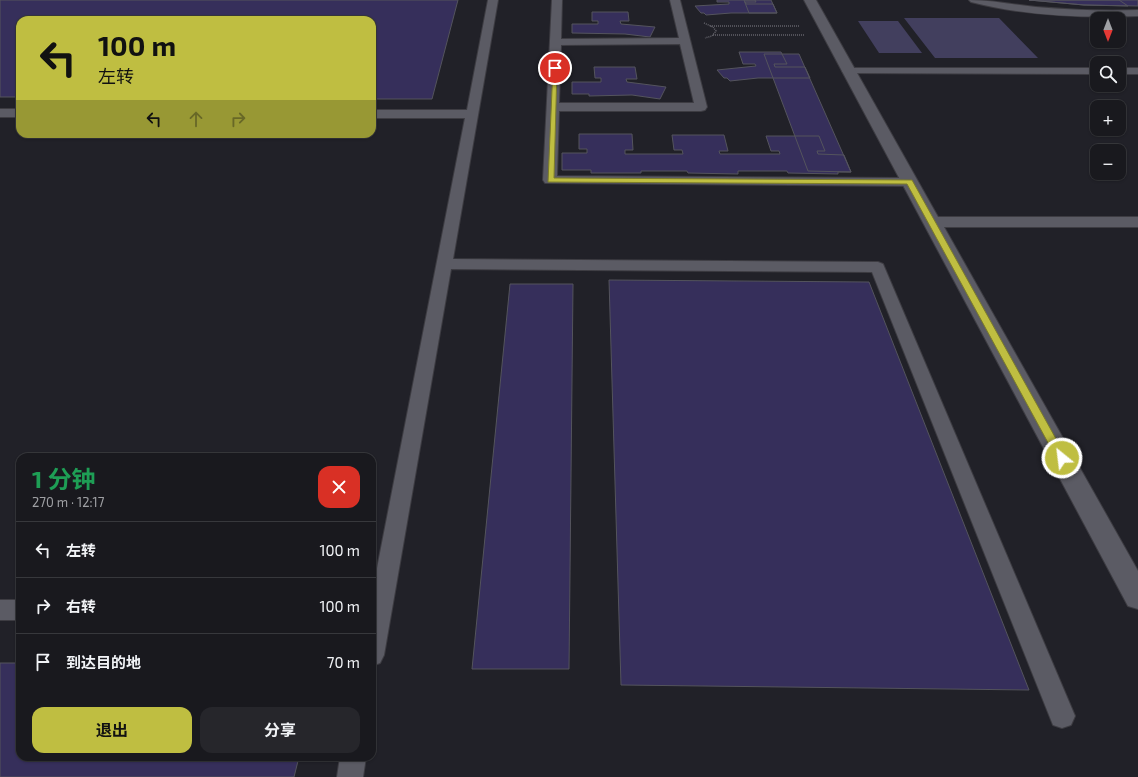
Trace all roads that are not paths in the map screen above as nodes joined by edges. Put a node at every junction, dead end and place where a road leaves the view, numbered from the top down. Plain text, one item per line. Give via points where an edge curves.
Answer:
1 (493, 0) edge
2 (558, 0) edge
3 (675, 0) edge
4 (810, 0) edge
5 (974, 0) edge
6 (1138, 14) edge
7 (556, 42) junction
8 (684, 42) junction
9 (848, 71) junction
10 (1090, 71) edge
11 (1126, 71) edge
12 (1138, 71) edge
13 (553, 106) junction
14 (0, 113) edge
15 (16, 113) edge
16 (376, 114) edge
17 (472, 114) junction
18 (910, 182) junction
19 (932, 222) junction
20 (1138, 222) edge
21 (444, 264) junction
22 (1138, 597) edge
23 (0, 610) edge
24 (16, 610) edge
25 (376, 611) edge
26 (1062, 716) dead end
27 (352, 761) edge
28 (350, 777) edge

1 - 17 lane
2 - 7 lane
3 - 8 lane
4 - 9 street
5 - 6 lane via 1048,11
7 - 8 lane
7 - 13 lane
8 - 13 lane via 701,107
9 - 10 lane
9 - 18 street
11 - 12 lane
13 - 18 lane via 550,180
14 - 15 lane
16 - 17 lane
17 - 21 lane
18 - 19 street
19 - 20 street
19 - 22 street
21 - 25 lane
21 - 26 lane via 878,267
23 - 24 lane
27 - 28 lane

